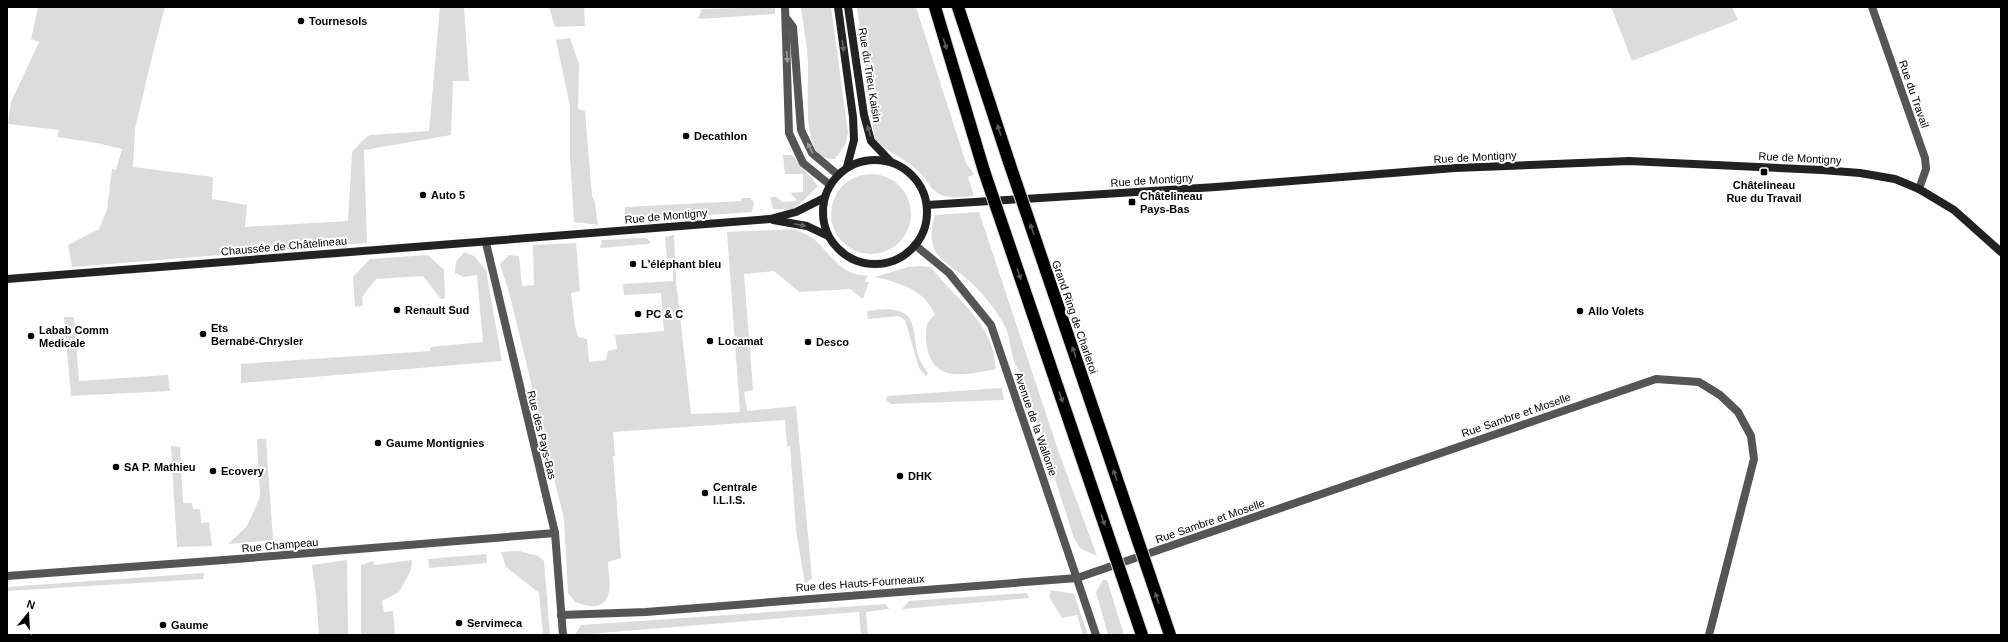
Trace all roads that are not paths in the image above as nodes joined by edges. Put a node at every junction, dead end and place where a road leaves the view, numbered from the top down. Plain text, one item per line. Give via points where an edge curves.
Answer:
1 (785, 7) edge
2 (838, 7) edge
3 (848, 7) edge
4 (935, 7) edge
5 (958, 7) edge
6 (1872, 7) edge
7 (786, 18) junction
8 (891, 162) junction
9 (847, 167) junction
10 (838, 175) junction
11 (830, 185) junction
12 (1919, 189) junction
13 (824, 198) junction
14 (927, 205) junction
15 (770, 219) junction
16 (563, 236) joint
17 (828, 236) junction
18 (486, 243) junction
19 (915, 244) junction
20 (2001, 252) edge
21 (7, 279) edge
22 (555, 533) junction
23 (7, 576) edge
24 (1076, 578) junction
25 (562, 615) junction
26 (563, 635) edge
27 (1096, 635) edge
28 (1142, 635) edge
29 (1170, 635) edge
30 (1709, 635) edge

1 - 7 street
2 -> 9 main road, Rue du Trieu Kaisin via 853,116 854,140
8 -> 3 main road, Rue du Trieu Kaisin via 872,141 864,115
4 -> 28 highway, bridge via 984,171
29 -> 5 highway, Grand Ring de Charleroi, bridge
6 - 12 street, Rue du Travail via 1925,158 1926,169
10 -> 7 street via 812,154 801,130 793,27
7 -> 11 street via 788,133 803,163
8 - 9 main road via 868,160
8 - 14 main road via 908,172 920,187
9 - 10 main road
10 - 11 main road
11 - 13 main road
12 - 14 main road, Rue de Montigny via 1895,179 1860,173 1629,161 1455,168 1216,187
12 - 20 main road, Rue de Montigny via 1954,210
13 - 15 main road via 796,212
13 - 17 main road via 822,217
14 - 19 main road via 925,226
15 - 16 main road, Rue de Montigny
15 -> 17 main road via 807,226
16 - 18 main road, Chaussée de Châtelineau
17 - 19 main road via 845,255 869,264 895,260
18 - 21 main road, Chaussée de Châtelineau
18 - 22 street, Rue des Pays-Bas
19 - 24 street, Avenue de la Wallonie via 949,273 991,325
22 - 23 street, Rue Champeau
22 - 25 street, Rue des Pays-Bas
24 - 25 street, Rue des Hauts-Fourneaux via 646,612
24 - 27 street, Avenue de la Wallonie
24 - 30 street, Rue Sambre et Moselle via 1656,379 1699,382 1720,395 1738,412 1751,436 1754,459
25 - 26 street, Rue des Pays-Bas

